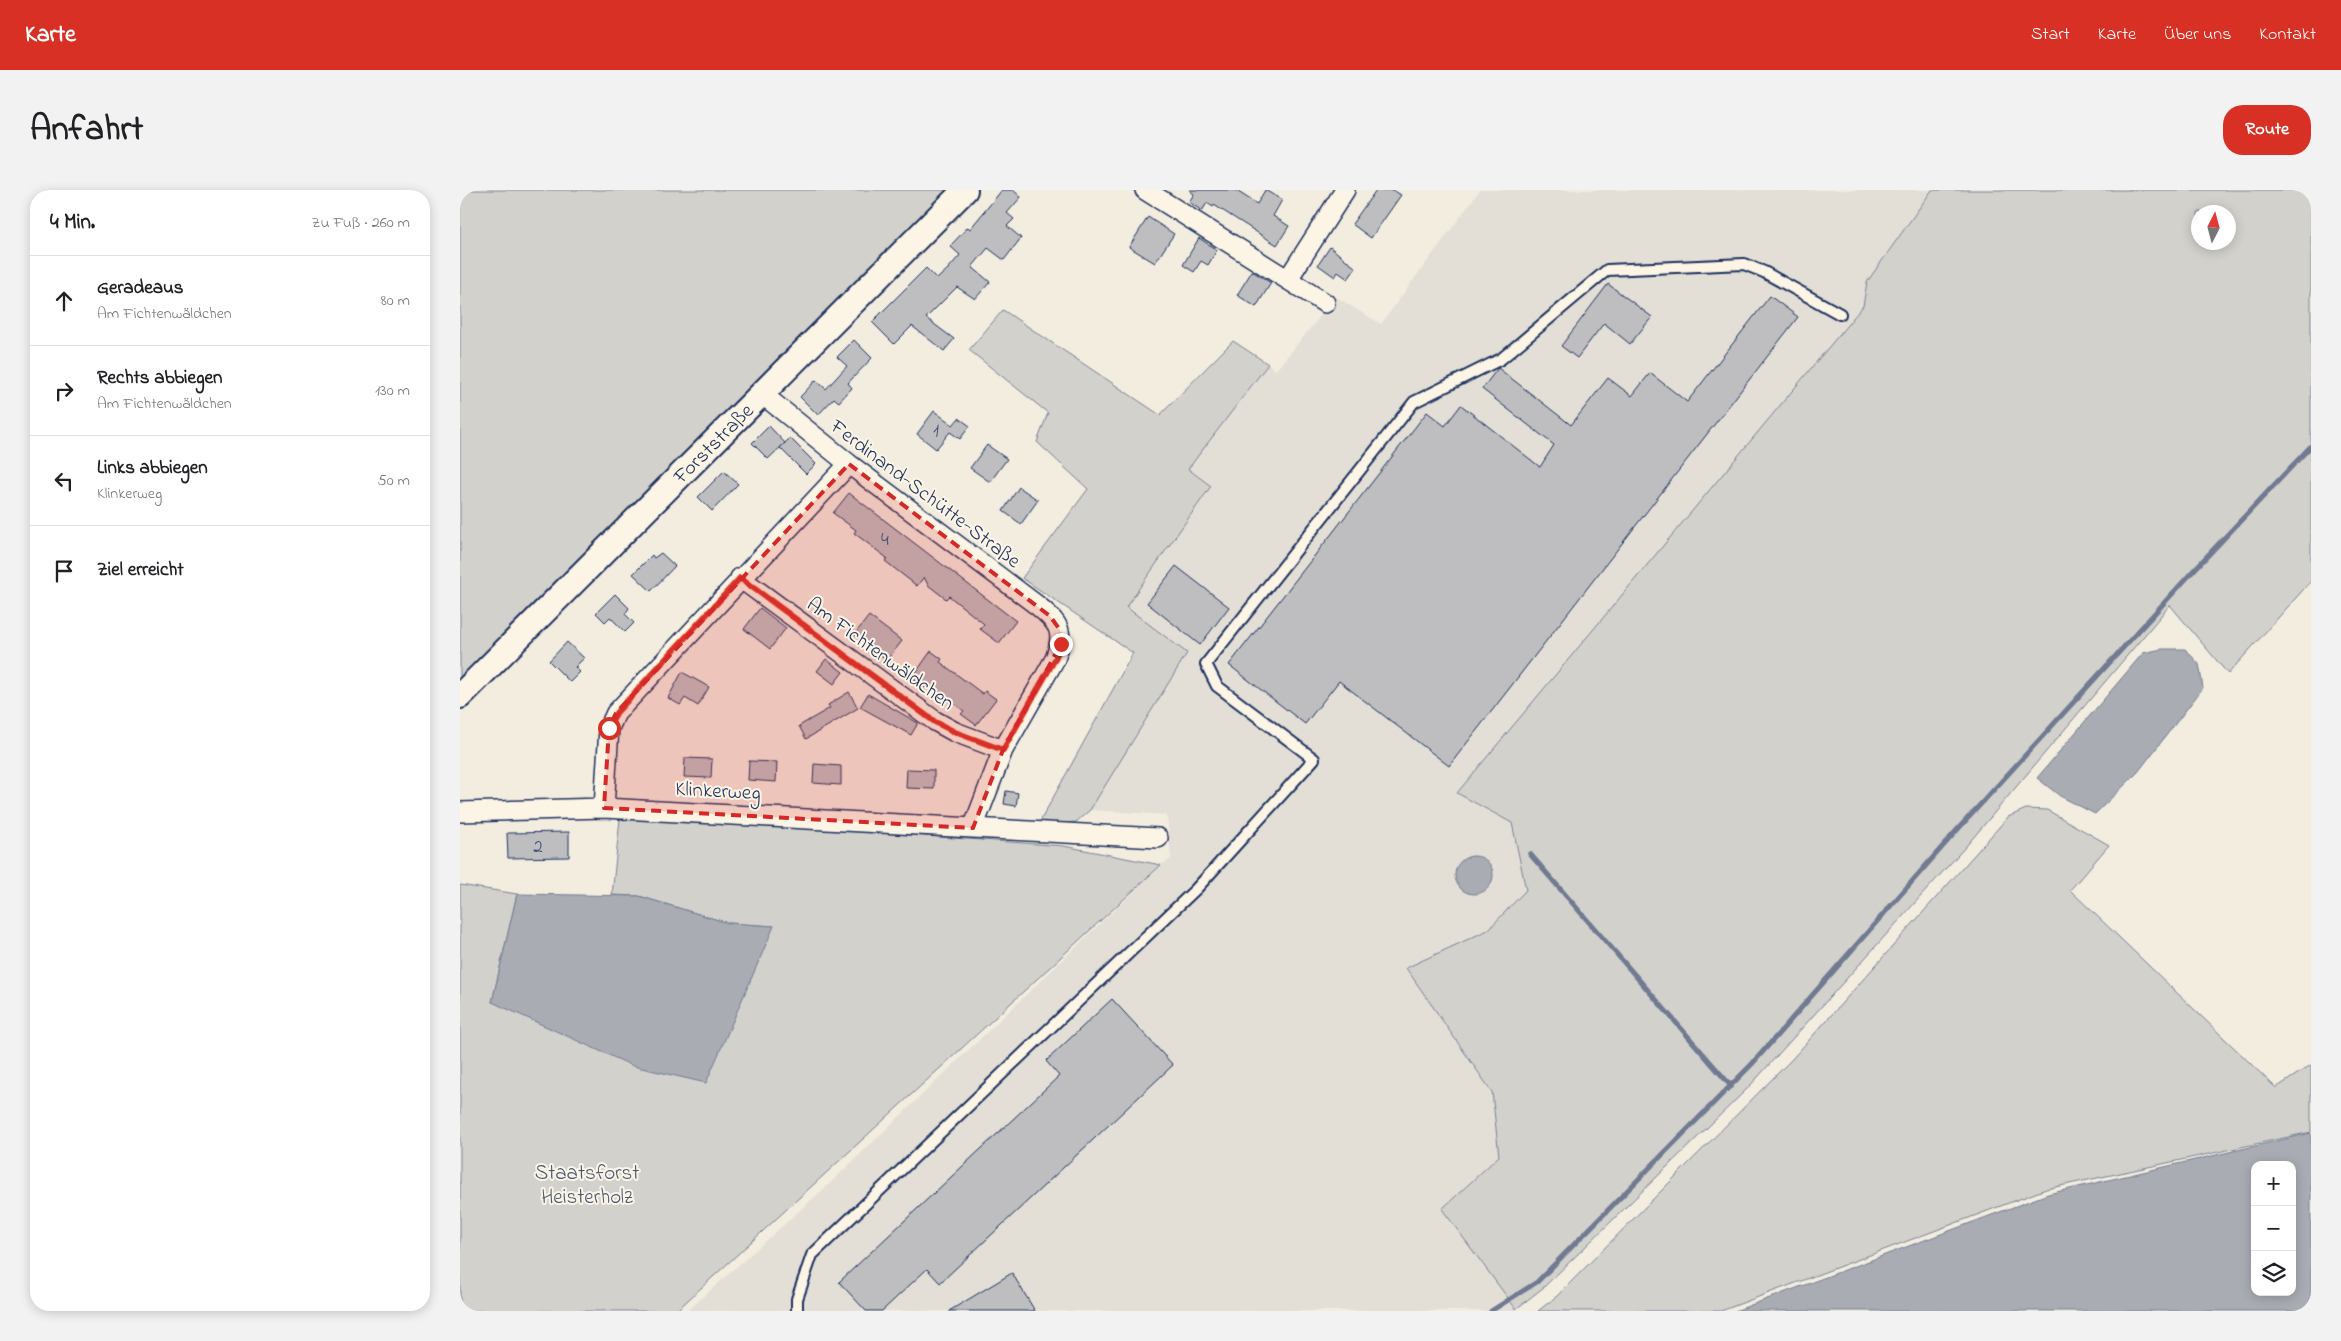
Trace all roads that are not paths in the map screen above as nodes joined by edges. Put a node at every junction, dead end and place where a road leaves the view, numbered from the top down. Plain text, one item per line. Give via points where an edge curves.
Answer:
1 (965, 190) edge
2 (1144, 190) edge
3 (1345, 190) edge
4 (1288, 278) junction
5 (1325, 303) dead end
6 (1840, 314) dead end
7 (762, 394) junction
8 (849, 464) junction
9 (740, 578) junction
10 (460, 696) edge
11 (1003, 750) junction
12 (604, 808) junction
13 (460, 812) edge
14 (973, 828) junction
15 (1158, 838) dead end
16 (797, 1311) edge

1 - 7 street, Forststraße
2 - 4 street
3 - 4 street
4 - 5 street
6 - 16 lane via 1744,264 1607,270 1501,359 1414,402 1206,664 1217,686 1314,759 1196,889 812,1255 797,1299
7 - 8 street, Ferdinand-Schütte-Straße
7 - 10 street, Forststraße
8 - 9 street
8 - 11 street, Ferdinand-Schütte-Straße via 1050,616 1060,630 1061,644 1055,659
9 - 11 street, Am Fichtenwäldchen via 935,722
9 - 12 street via 611,720
11 - 14 street
12 - 13 street, Klinkerweg
12 - 14 street, Klinkerweg
14 - 15 street, Klinkerweg

